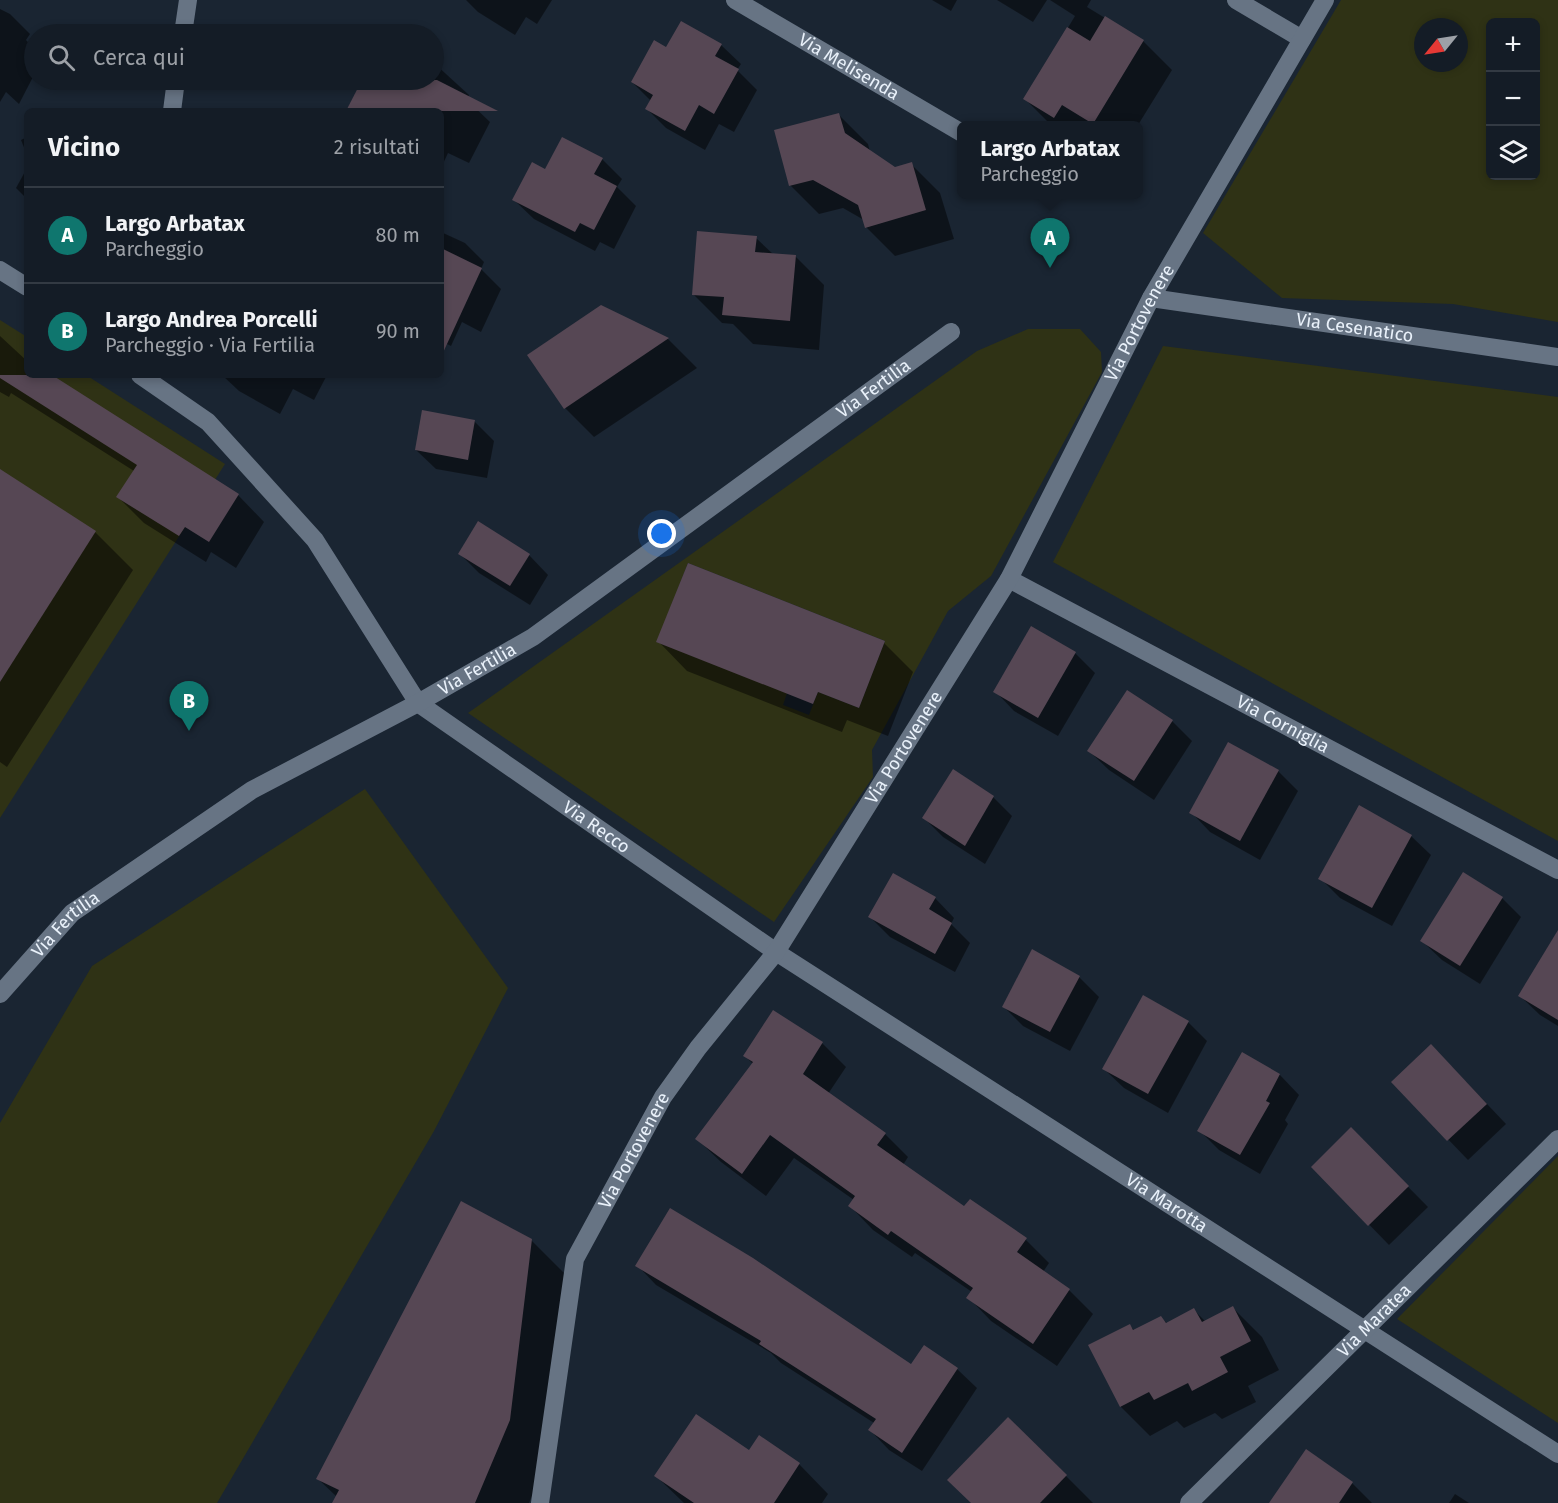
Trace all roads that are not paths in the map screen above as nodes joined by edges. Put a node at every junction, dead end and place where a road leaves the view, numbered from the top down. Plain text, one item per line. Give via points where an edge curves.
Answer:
1 (188, 0) edge
2 (735, 0) edge
3 (1236, 0) edge
4 (1325, 0) edge
5 (184, 24) edge
6 (1302, 39) junction
7 (175, 90) edge
8 (172, 108) edge
9 (957, 130) edge
10 (0, 270) edge
11 (24, 285) edge
12 (1151, 298) junction
13 (951, 332) dead end
14 (1558, 357) edge
15 (144, 378) edge
16 (1009, 579) junction
17 (418, 704) junction
18 (1558, 870) edge
19 (776, 952) junction
20 (0, 994) edge
21 (1558, 1139) edge
22 (1364, 1329) junction
23 (1558, 1454) edge
24 (540, 1503) edge
25 (1188, 1503) edge

1 - 5 street
2 - 9 street, Via Melisenda
3 - 6 street
4 - 6 street, Via Portovenere
6 - 12 street, Via Portovenere
7 - 8 street
10 - 11 street
12 - 14 street, Via Cesenatico
12 - 16 street, Via Portovenere
13 - 17 street, Via Fertilia via 533,637
15 - 17 street via 208,422 315,540
16 - 18 street, Via Corniglia
16 - 19 street, Via Portovenere
17 - 19 street, Via Recco
17 - 20 street, Via Fertilia via 252,790 72,913
19 - 22 street, Via Marotta
19 - 24 street, Via Portovenere via 663,1097 574,1259
21 - 22 street, Via Maratea
22 - 23 street, Via Marotta
22 - 25 street, Via Maratea

